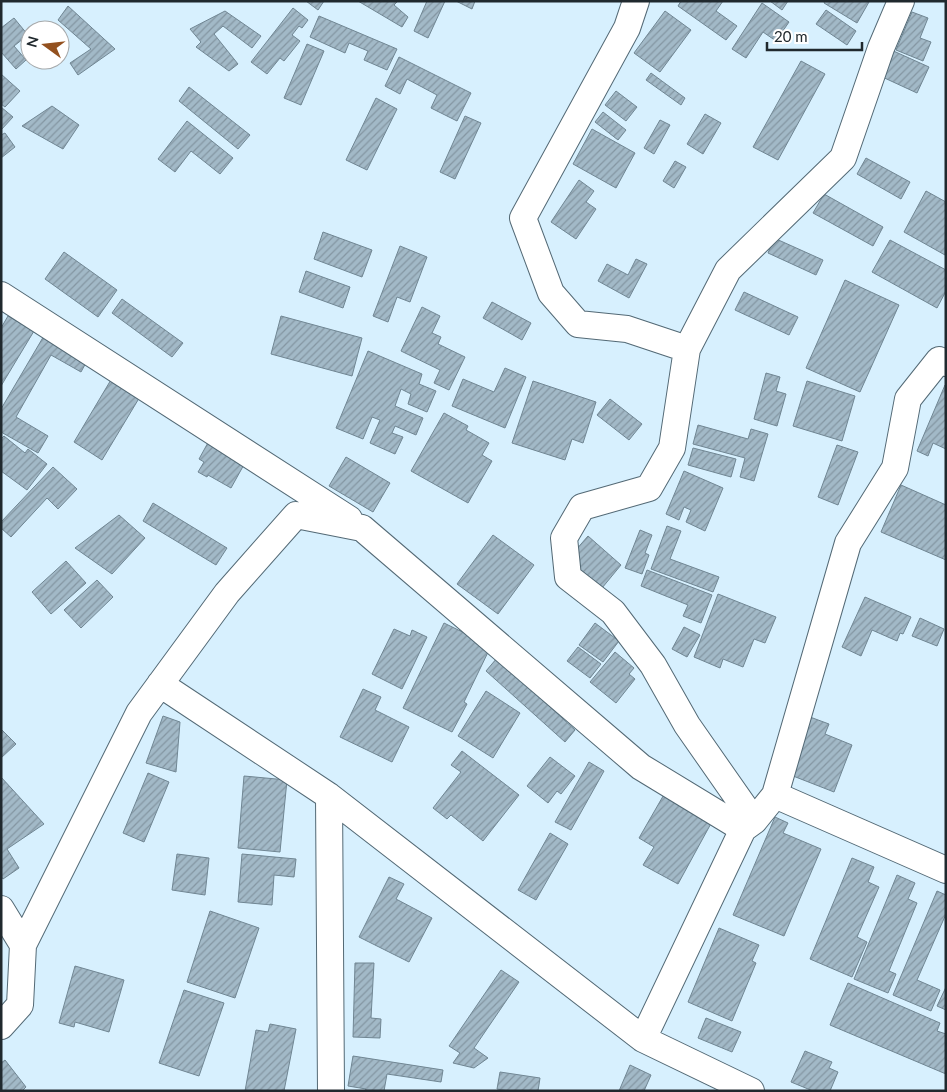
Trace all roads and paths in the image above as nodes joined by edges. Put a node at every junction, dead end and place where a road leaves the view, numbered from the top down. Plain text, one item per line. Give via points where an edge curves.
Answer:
1 (636, 1) edge
2 (644, 1) edge
3 (901, 1) edge
4 (627, 28) junction
5 (1, 295) edge
6 (687, 349) junction
7 (946, 362) edge
8 (362, 528) junction
9 (160, 684) junction
10 (775, 795) junction
11 (329, 796) junction
12 (748, 825) junction
13 (946, 870) edge
14 (1, 909) edge
15 (23, 945) junction
16 (1, 1026) edge
17 (643, 1039) junction
18 (331, 1091) edge
19 (751, 1091) edge

1 - 4 street
2 - 4 street
3 - 6 street via 843,158 728,270
4 - 6 street via 523,218 552,293 578,324 627,329
5 - 8 street
6 - 12 street via 672,448 649,488 582,507 564,538 568,577 613,612 653,665
7 - 10 street via 939,360 908,398 895,468 848,543
8 - 9 street via 296,515 227,593
8 - 12 street via 641,767
9 - 11 street
9 - 15 street via 139,713
10 - 12 street
10 - 13 street
11 - 17 street
11 - 18 street
12 - 17 street
14 - 15 street
15 - 16 street via 20,1005
17 - 19 street

